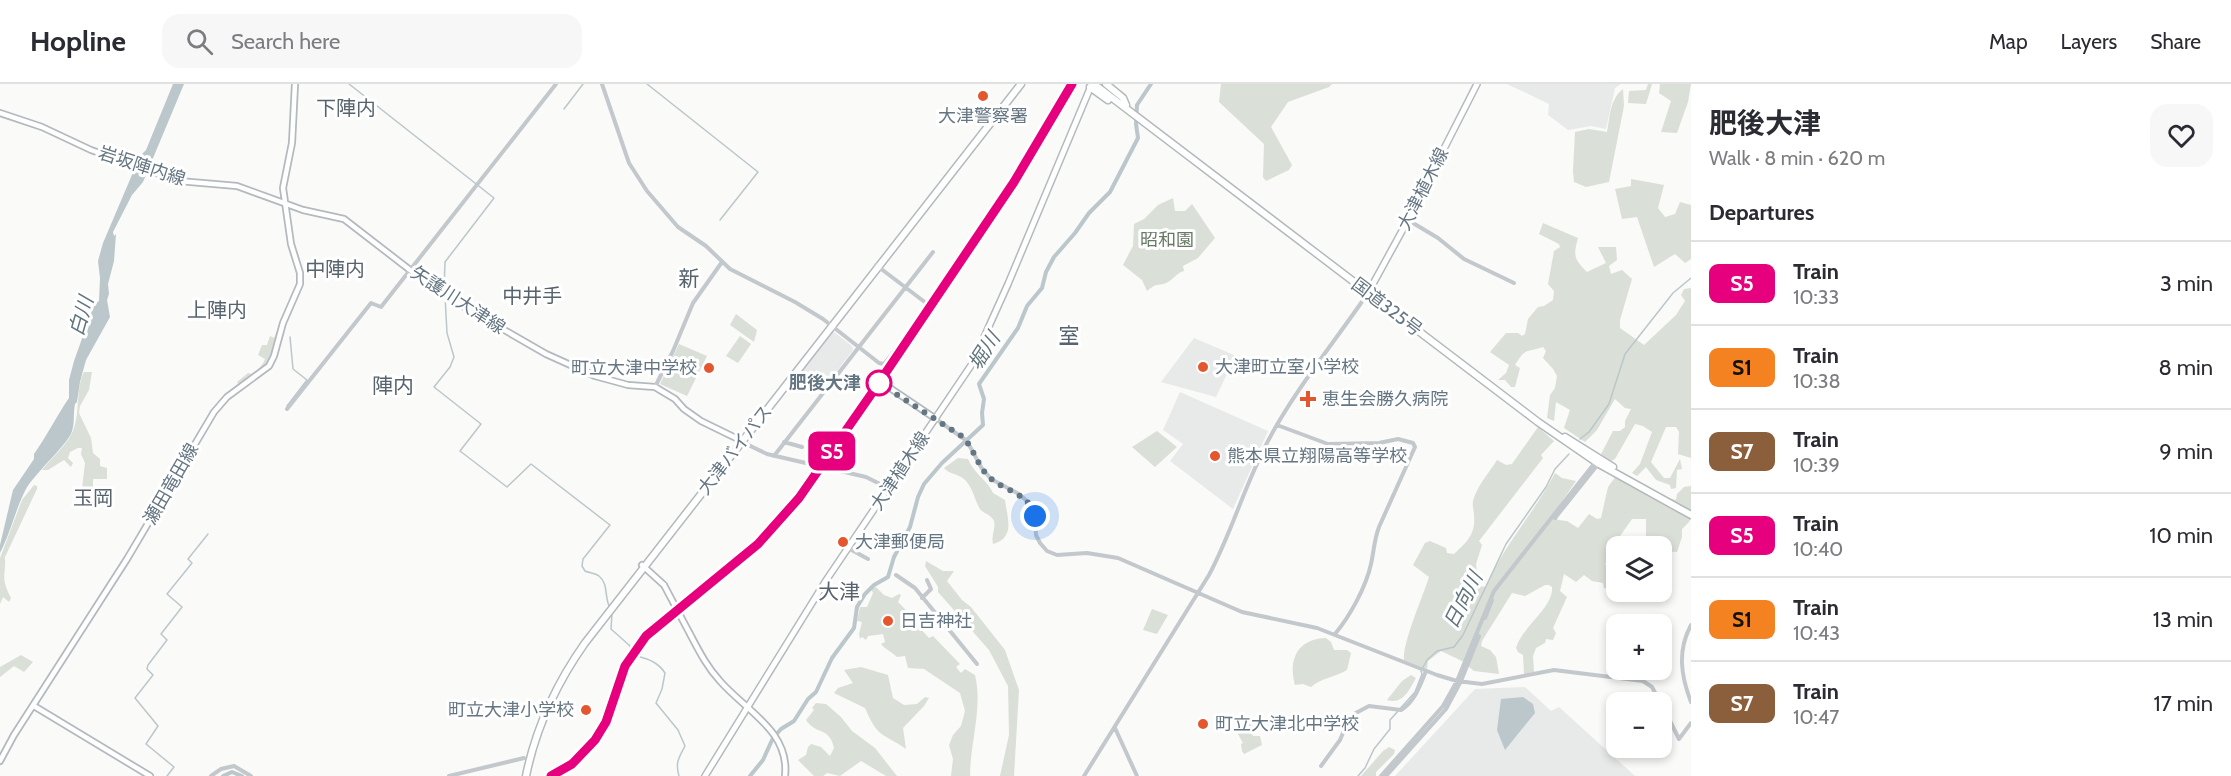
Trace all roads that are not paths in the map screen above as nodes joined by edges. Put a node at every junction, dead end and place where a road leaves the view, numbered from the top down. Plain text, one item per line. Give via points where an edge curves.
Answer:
1 (295, 84) edge
2 (556, 84) edge
3 (602, 84) edge
4 (1016, 84) edge
5 (1022, 84) edge
6 (1099, 84) edge
7 (1106, 84) edge
8 (1477, 84) edge
9 (1093, 85) edge
10 (1130, 109) junction
11 (0, 113) edge
12 (287, 204) junction
13 (1408, 220) junction
14 (933, 252) dead end
15 (722, 262) junction
16 (877, 265) junction
17 (410, 270) junction
18 (1514, 283) dead end
19 (905, 287) junction
20 (1369, 292) junction
21 (926, 303) dead end
22 (831, 325) junction
23 (900, 347) dead end
24 (858, 348) junction
25 (886, 386) dead end
26 (655, 387) junction
27 (287, 409) dead end
28 (936, 419) junction
29 (1277, 425) junction
30 (740, 441) junction
31 (784, 442) junction
32 (802, 447) dead end
33 (774, 456) junction
34 (1599, 461) junction
35 (888, 488) junction
36 (1691, 513) edge
37 (848, 548) junction
38 (868, 559) dead end
39 (643, 566) junction
40 (896, 575) dead end
41 (927, 580) dead end
42 (1198, 593) junction
43 (922, 598) junction
44 (1691, 625) edge
45 (1335, 634) junction
46 (977, 664) dead end
47 (1423, 669) junction
48 (1459, 681) junction
49 (1655, 692) edge
50 (1691, 702) edge
51 (34, 706) junction
52 (747, 708) junction
53 (1691, 723) edge
54 (1672, 725) edge
55 (1114, 728) junction
56 (524, 758) dead end
57 (0, 761) edge
58 (1321, 766) dead end
59 (150, 776) edge
60 (211, 776) edge
61 (251, 776) edge
62 (448, 776) edge
63 (524, 776) edge
64 (705, 776) edge
65 (785, 776) edge
66 (1084, 776) edge
67 (1137, 776) edge
68 (1381, 776) edge
69 (1386, 776) edge

1 - 12 main road via 292,143 283,183
2 - 17 street
3 - 15 street via 625,153 637,176 678,227
4 - 16 highway, 大津バイパス
5 - 16 highway, 大津バイパス
6 - 10 highway, 国道325号
7 - 10 highway
8 - 13 main road, 大津植木線
9 - 10 highway via 1117,106
9 - 28 main road, 大津植木線 via 976,356
10 - 20 highway, 国道325号
11 - 12 main road, 岩坂陣内線 via 158,174 185,182 237,186
12 - 17 main road, 矢護川大津線 via 348,220
12 - 51 main road, 瀬田竜田線 via 300,284 272,362 227,396 214,412
13 - 18 street via 1464,259
13 - 20 main road, 大津植木線
14 - 19 street
15 - 22 street
15 - 26 street via 693,303
16 - 19 street
16 - 22 highway, 大津バイパス
17 - 26 main road, 矢護川大津線 via 546,354 595,376
17 - 27 street via 381,307 371,303
19 - 21 street
19 - 24 street
20 - 29 street
20 - 34 highway, 国道325号 via 1538,422
22 - 24 street
22 - 30 highway, 大津バイパス
23 - 24 street via 882,364
24 - 31 street
25 - 28 main road
26 - 30 main road, 矢護川大津線 via 701,421
28 - 35 main road, 大津植木線
28 - 42 street via 966,441 987,475 1030,505 1037,538 1047,551 1118,558
29 - 42 street via 1222,550
29 - 45 street via 1328,444 1398,439 1414,445 1378,527 1371,565 1355,605
30 - 33 street
30 - 39 highway, 大津バイパス
31 - 32 street
31 - 33 street
33 - 35 street via 866,477
34 - 36 highway, 国道325号
34 - 48 street via 1494,596
35 - 37 main road, 大津植木線
37 - 38 street
37 - 52 main road, 大津植木線
39 - 52 main road, bridge via 664,585 713,673
39 - 63 highway, 大津バイパス via 595,624 556,681 535,730
40 - 43 street
41 - 43 street via 931,589
42 - 45 street via 1249,614
42 - 55 street
43 - 46 street
44 - 50 street via 1681,665
45 - 47 street
47 - 48 street
47 - 58 street via 1418,691 1408,705 1401,710 1369,706 1354,714
48 - 49 street via 1493,683 1554,670 1642,681
48 - 68 street via 1443,706
48 - 69 street via 1446,709
51 - 57 main road, 瀬田竜田線
51 - 59 main road
52 - 64 main road, 大津植木線
52 - 65 main road via 777,737 784,753
53 - 54 street via 1679,739
55 - 66 street
55 - 67 street
56 - 62 street
60 - 61 street via 234,766

